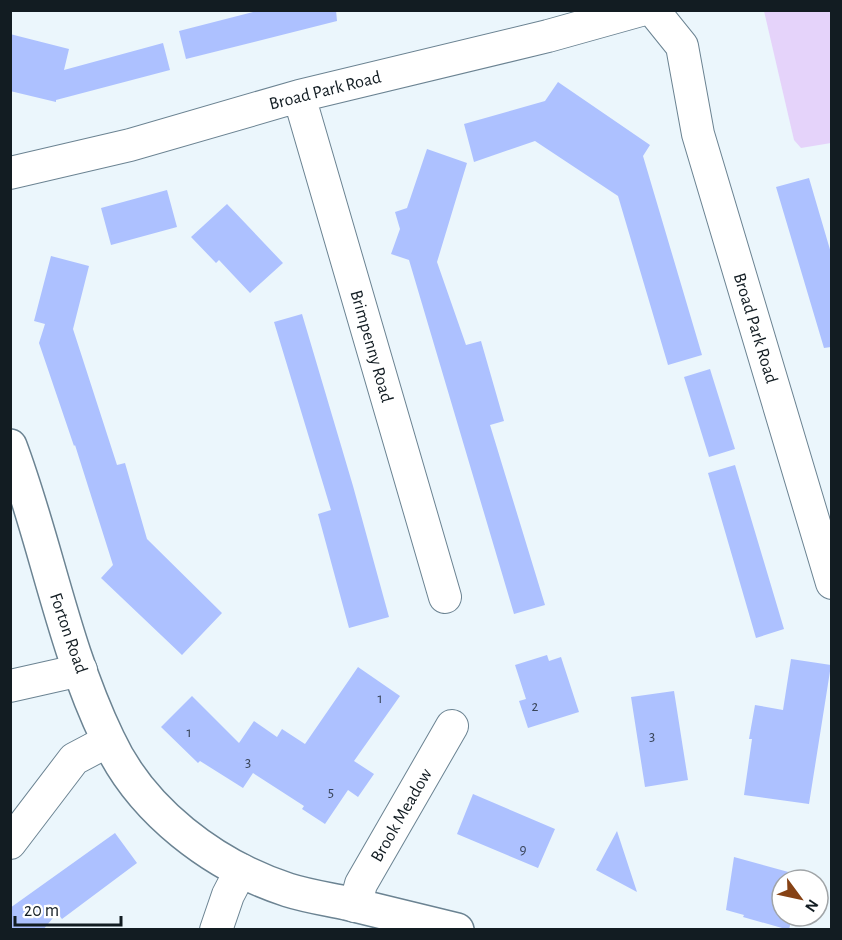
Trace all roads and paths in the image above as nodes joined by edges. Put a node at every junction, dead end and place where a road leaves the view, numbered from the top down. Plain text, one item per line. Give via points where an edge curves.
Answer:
1 (641, 10) edge
2 (653, 10) edge
3 (299, 96) junction
4 (10, 173) edge
5 (10, 446) edge
6 (831, 583) edge
7 (445, 597) dead end
8 (81, 670) junction
9 (10, 686) edge
10 (452, 726) dead end
11 (108, 741) junction
12 (10, 843) edge
13 (241, 870) junction
14 (355, 906) junction
15 (216, 930) edge
16 (457, 930) edge

1 - 3 street, Broad Park Road
2 - 6 street, Broad Park Road via 682,46 698,134
3 - 4 street, Broad Park Road via 130,145
3 - 7 street, Brimpenny Road
5 - 8 street, Forton Road
8 - 9 street
8 - 11 street, Forton Road
10 - 14 street, Brook Meadow via 361,884
11 - 12 street via 74,759
11 - 13 street, Forton Road via 156,807 198,845
13 - 14 street, Forton Road via 288,890
13 - 15 street
14 - 16 street, Forton Road

